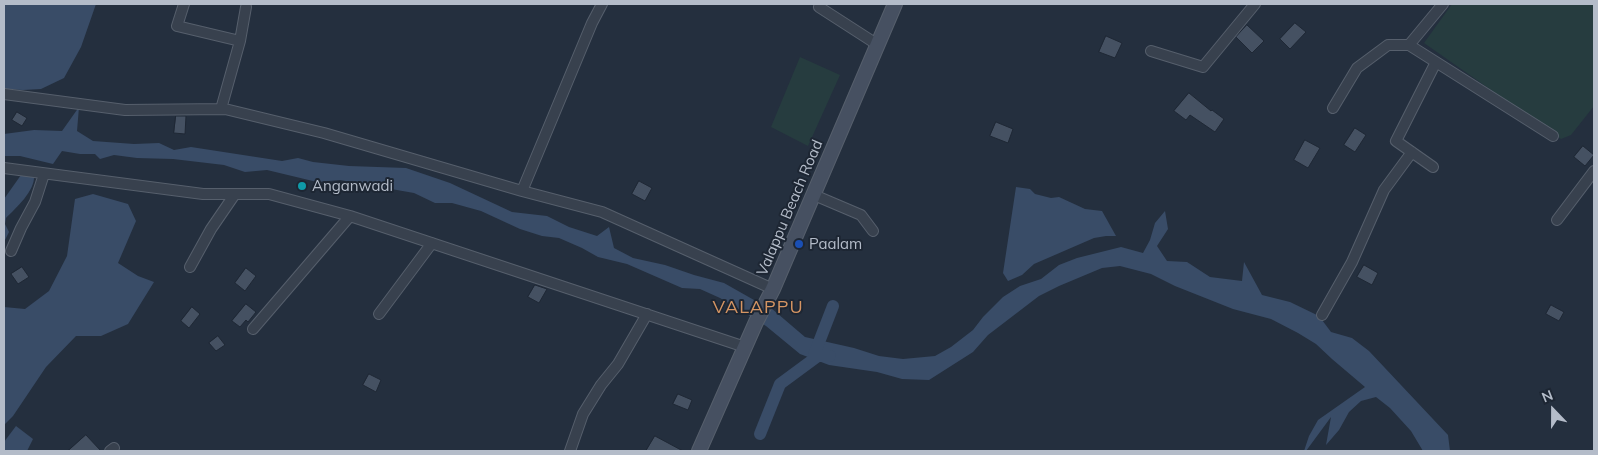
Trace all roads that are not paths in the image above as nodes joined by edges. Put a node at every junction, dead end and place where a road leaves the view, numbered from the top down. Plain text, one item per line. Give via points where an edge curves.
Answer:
1 (184, 4) edge
2 (602, 4) edge
3 (820, 4) edge
4 (895, 4) edge
5 (1255, 4) edge
6 (1444, 4) edge
7 (246, 7) dead end
8 (240, 41) junction
9 (878, 45) junction
10 (1409, 45) junction
11 (1151, 51) dead end
12 (1436, 62) junction
13 (4, 94) edge
14 (1333, 108) dead end
15 (221, 109) junction
16 (1553, 136) dead end
17 (1412, 152) junction
18 (1433, 167) dead end
19 (4, 168) edge
20 (1594, 171) edge
21 (44, 174) junction
22 (522, 191) junction
23 (235, 194) junction
24 (814, 195) junction
25 (350, 216) junction
26 (1557, 220) dead end
27 (873, 231) dead end
28 (432, 243) junction
29 (11, 251) dead end
30 (190, 267) dead end
31 (773, 289) junction
32 (379, 314) dead end
33 (648, 314) junction
34 (1322, 315) dead end
35 (253, 329) dead end
36 (745, 348) junction
37 (570, 451) edge
38 (699, 451) edge

1 - 8 street via 177,26
2 - 22 street
3 - 9 street via 819,7
4 - 9 main road, Valappu Beach Road
5 - 11 street via 1204,67
6 - 10 street
7 - 8 street
8 - 15 street
9 - 24 main road, Valappu Beach Road
10 - 12 street
10 - 14 street via 1388,45 1357,68
12 - 16 street
12 - 17 street via 1396,141
13 - 15 street via 126,110
15 - 22 street via 324,133
17 - 18 street
17 - 34 street via 1384,190 1352,262
19 - 21 street
20 - 26 street
21 - 23 street via 203,194
21 - 29 street via 35,202
22 - 31 street via 602,212
23 - 25 street via 269,194
23 - 30 street
24 - 27 street via 861,215
24 - 31 main road, Valappu Beach Road
25 - 28 street
25 - 35 street
28 - 32 street
28 - 33 street
31 - 36 main road, Valappu Beach Road
33 - 36 street
33 - 37 street via 583,414
36 - 38 main road, Valappu Beach Road

